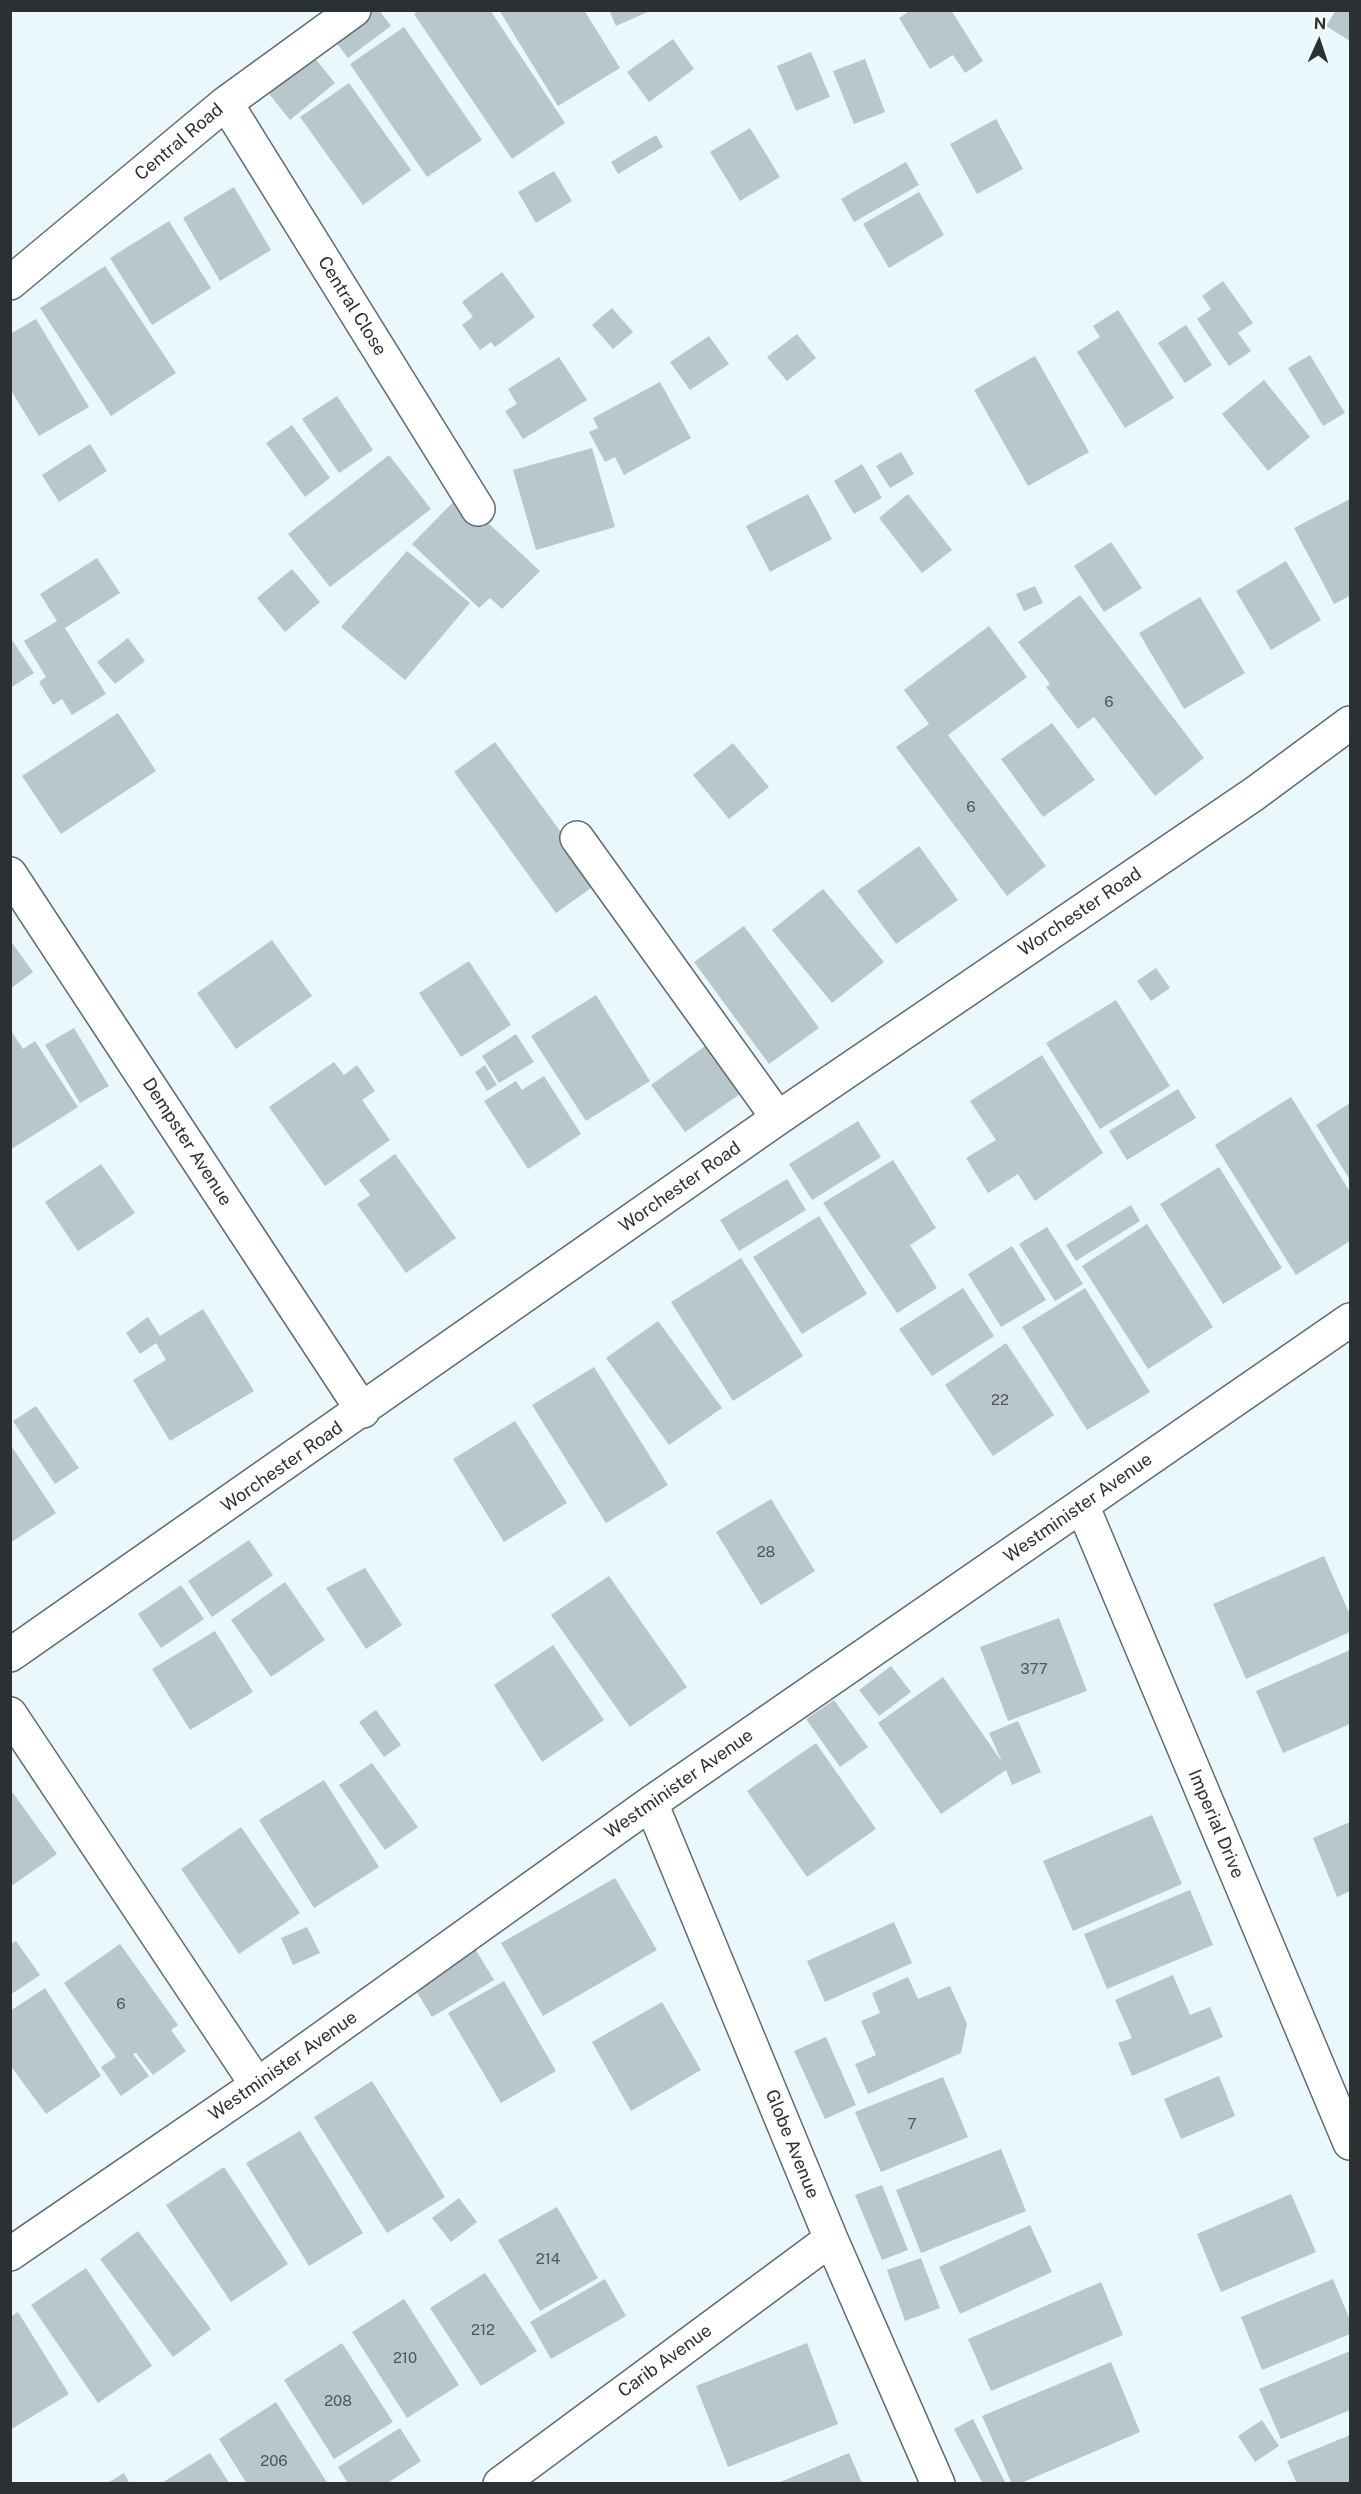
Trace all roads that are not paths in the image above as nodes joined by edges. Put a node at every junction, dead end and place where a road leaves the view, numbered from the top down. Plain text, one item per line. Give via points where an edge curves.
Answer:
1 (354, 10) edge
2 (226, 103) junction
3 (10, 283) edge
4 (478, 509) dead end
5 (1350, 723) edge
6 (577, 838) dead end
7 (10, 874) edge
8 (777, 1118) junction
9 (1350, 1320) edge
10 (363, 1411) junction
11 (1082, 1505) junction
12 (10, 1655) edge
13 (10, 1714) edge
14 (651, 1803) junction
15 (257, 2085) junction
16 (1350, 2143) edge
17 (831, 2239) junction
18 (10, 2254) edge
19 (500, 2484) edge
20 (938, 2484) edge

1 - 2 street, Central Road
2 - 3 street, Central Road
2 - 4 street, Central Close
5 - 8 street, Worchester Road via 1254,794
6 - 8 street
7 - 10 street, Dempster Avenue
8 - 10 street, Worchester Road
9 - 11 street, Westminister Avenue
10 - 12 street, Worchester Road
11 - 14 street, Westminister Avenue
11 - 16 street, Imperial Drive
13 - 15 street
14 - 15 street, Westminister Avenue
14 - 17 street, Globe Avenue
15 - 18 street, Westminister Avenue
17 - 19 street, Carib Avenue
17 - 20 street, Globe Avenue

